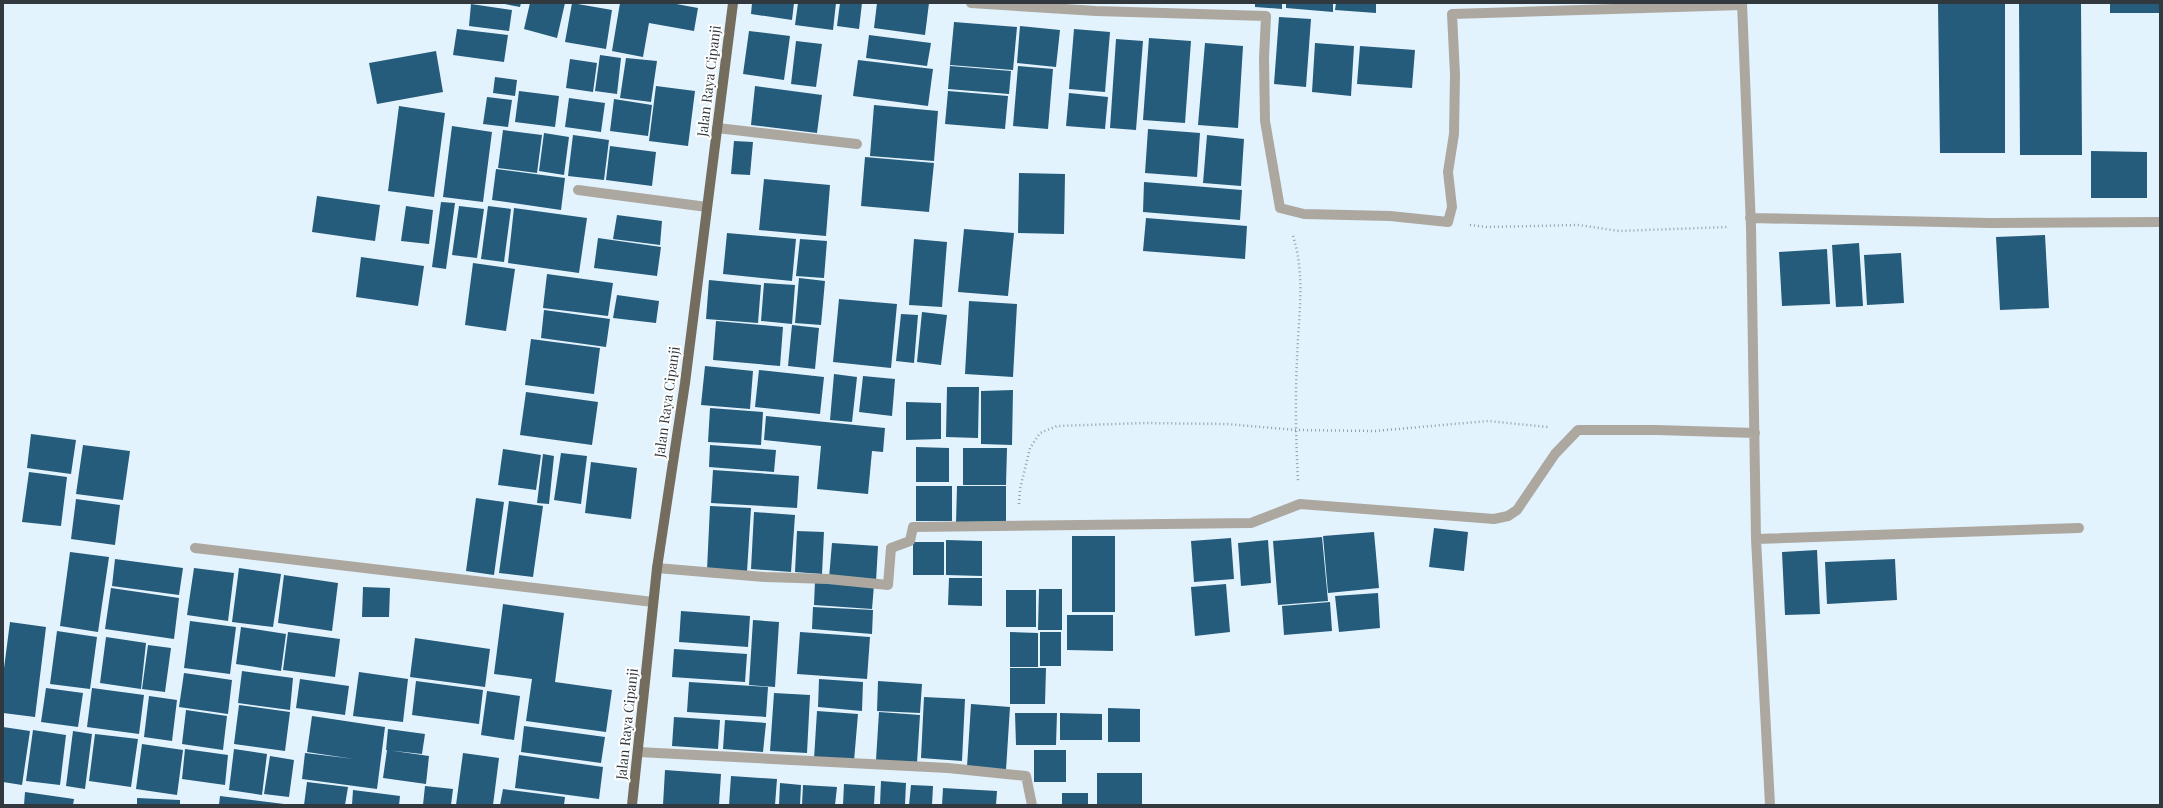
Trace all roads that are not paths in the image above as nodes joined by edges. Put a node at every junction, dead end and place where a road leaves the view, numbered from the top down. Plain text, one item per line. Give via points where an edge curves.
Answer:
1 (733, 3) edge
2 (971, 3) edge
3 (1742, 4) edge
4 (717, 128) junction
5 (857, 144) dead end
6 (578, 190) dead end
7 (707, 207) junction
8 (2160, 222) edge
9 (1750, 223) junction
10 (1755, 434) junction
11 (2079, 528) dead end
12 (1756, 539) junction
13 (195, 548) dead end
14 (657, 568) junction
15 (654, 602) junction
16 (638, 752) junction
17 (632, 805) edge
18 (1032, 805) edge
19 (1770, 805) edge

1 - 4 main road, Jalan Raya Cipanji
2 - 3 street via 1096,11 1266,16 1265,121 1280,208 1304,214 1390,216 1448,222 1452,208 1448,172 1455,120 1452,14
3 - 9 street
4 - 5 street
4 - 7 main road, Jalan Raya Cipanji
6 - 7 street
7 - 14 main road, Jalan Raya Cipanji via 685,383
8 - 9 street
9 - 10 street
10 - 12 street
10 - 14 street via 1578,430 1555,454 1516,510 1508,516 1494,518 1300,504 1251,523 913,526 910,541 891,548 888,585 828,578 765,577
11 - 12 street
12 - 19 street
13 - 15 street
14 - 15 main road, Jalan Raya Cipanji
15 - 16 main road, Jalan Raya Cipanji
16 - 17 main road, Jalan Raya Cipanji
16 - 18 street via 940,768 1026,776

